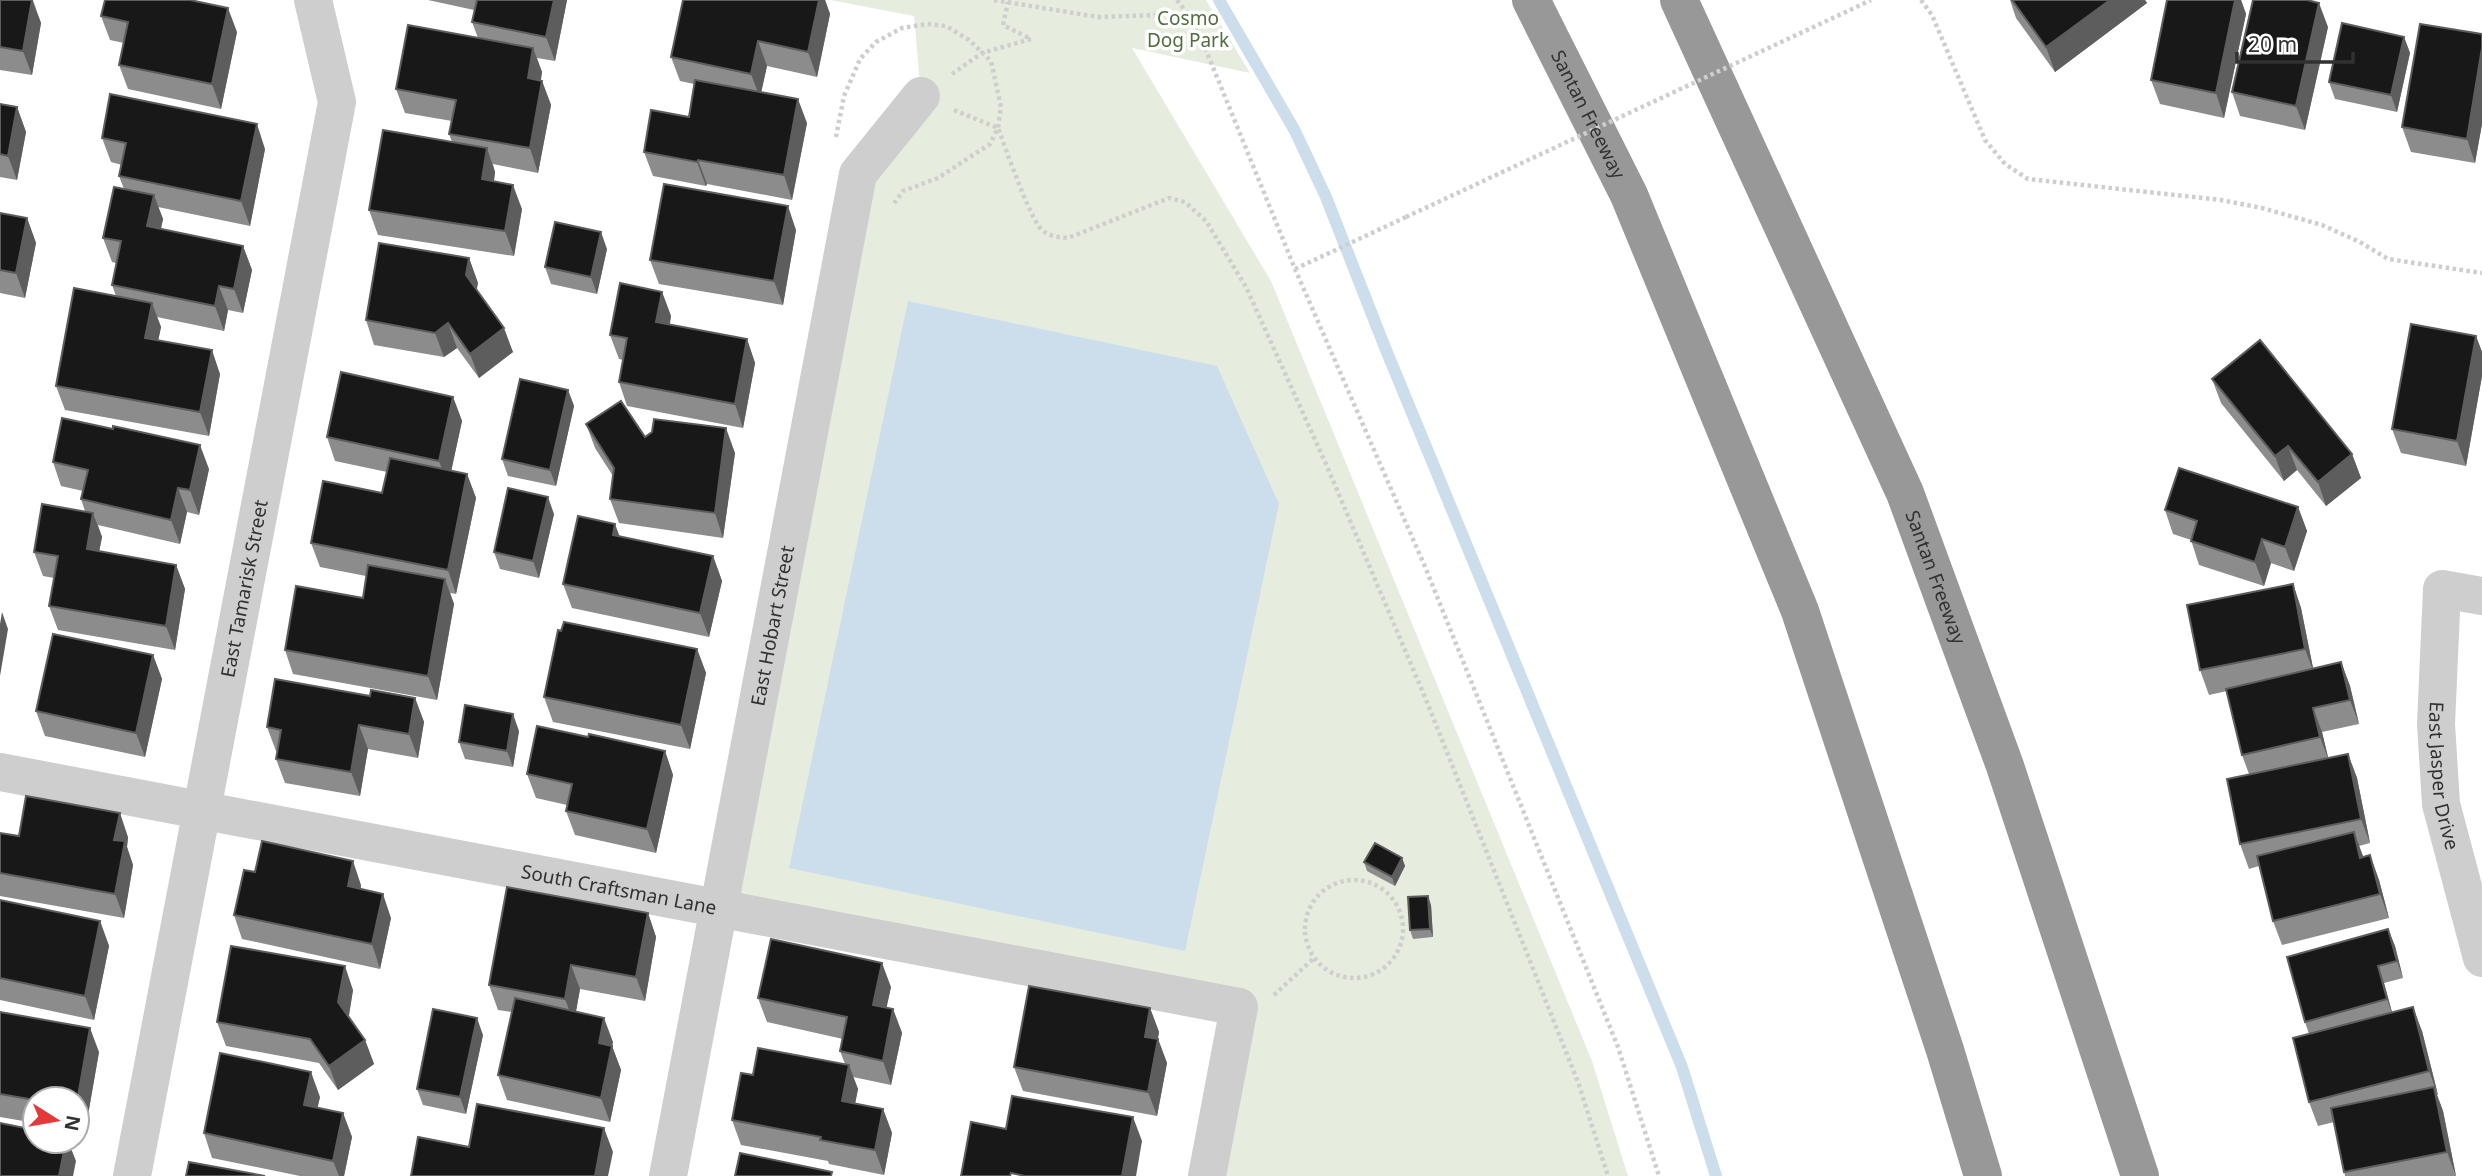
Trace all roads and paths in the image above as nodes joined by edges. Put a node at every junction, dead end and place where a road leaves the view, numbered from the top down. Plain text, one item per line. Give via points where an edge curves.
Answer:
1 (313, 0) edge
2 (994, 0) edge
3 (1177, 0) edge
4 (1531, 0) edge
5 (1679, 0) edge
6 (1871, 0) edge
7 (1921, 0) edge
8 (1008, 2) junction
9 (1188, 14) junction
10 (921, 96) junction
11 (1295, 269) junction
12 (2482, 273) edge
13 (2482, 596) edge
14 (0, 772) edge
15 (202, 810) junction
16 (719, 909) junction
17 (1314, 958) junction
18 (2482, 958) edge
19 (1239, 1007) junction
20 (132, 1176) edge
21 (668, 1176) edge
22 (1207, 1176) edge
23 (1608, 1176) edge
24 (1658, 1176) edge
25 (1983, 1176) edge
26 (2140, 1176) edge

1 - 15 street, East Tamarisk Street via 337,102
2 - 8 path
3 - 9 path
4 - 25 highway, Santan Freeway via 1629,195 1800,611
5 - 26 highway, Santan Freeway via 1905,493 2005,766
6 - 11 path, bridge
7 - 12 path via 1985,140 2005,164 2028,179 2248,205 2322,225 2388,259
8 - 9 path via 1098,17
8 - 10 path via 1003,25 1031,39 982,53
9 - 11 path
10 - 16 street, East Hobart Street via 858,174
10 - 23 path via 998,128 1032,215 1042,230 1054,237 1069,238 1169,198 1185,202 1206,221 1246,287 1385,602 1578,1082
11 - 24 path via 1426,569 1613,1035
13 - 18 street, East Jasper Drive via 2442,589 2436,724 2441,804
14 - 15 street, South Craftsman Lane
15 - 16 street, South Craftsman Lane
15 - 20 street, East Tamarisk Street
16 - 19 street, South Craftsman Lane
16 - 21 street, East Hobart Street
17 - 17 path via 1306,940 1306,920 1312,902 1326,888 1343,880 1363,879 1381,886 1395,900 1403,918 1403,937 1397,955 1383,970 1366,978 1346,978 1328,971
17 - 19 path via 1271,998
19 - 22 street

